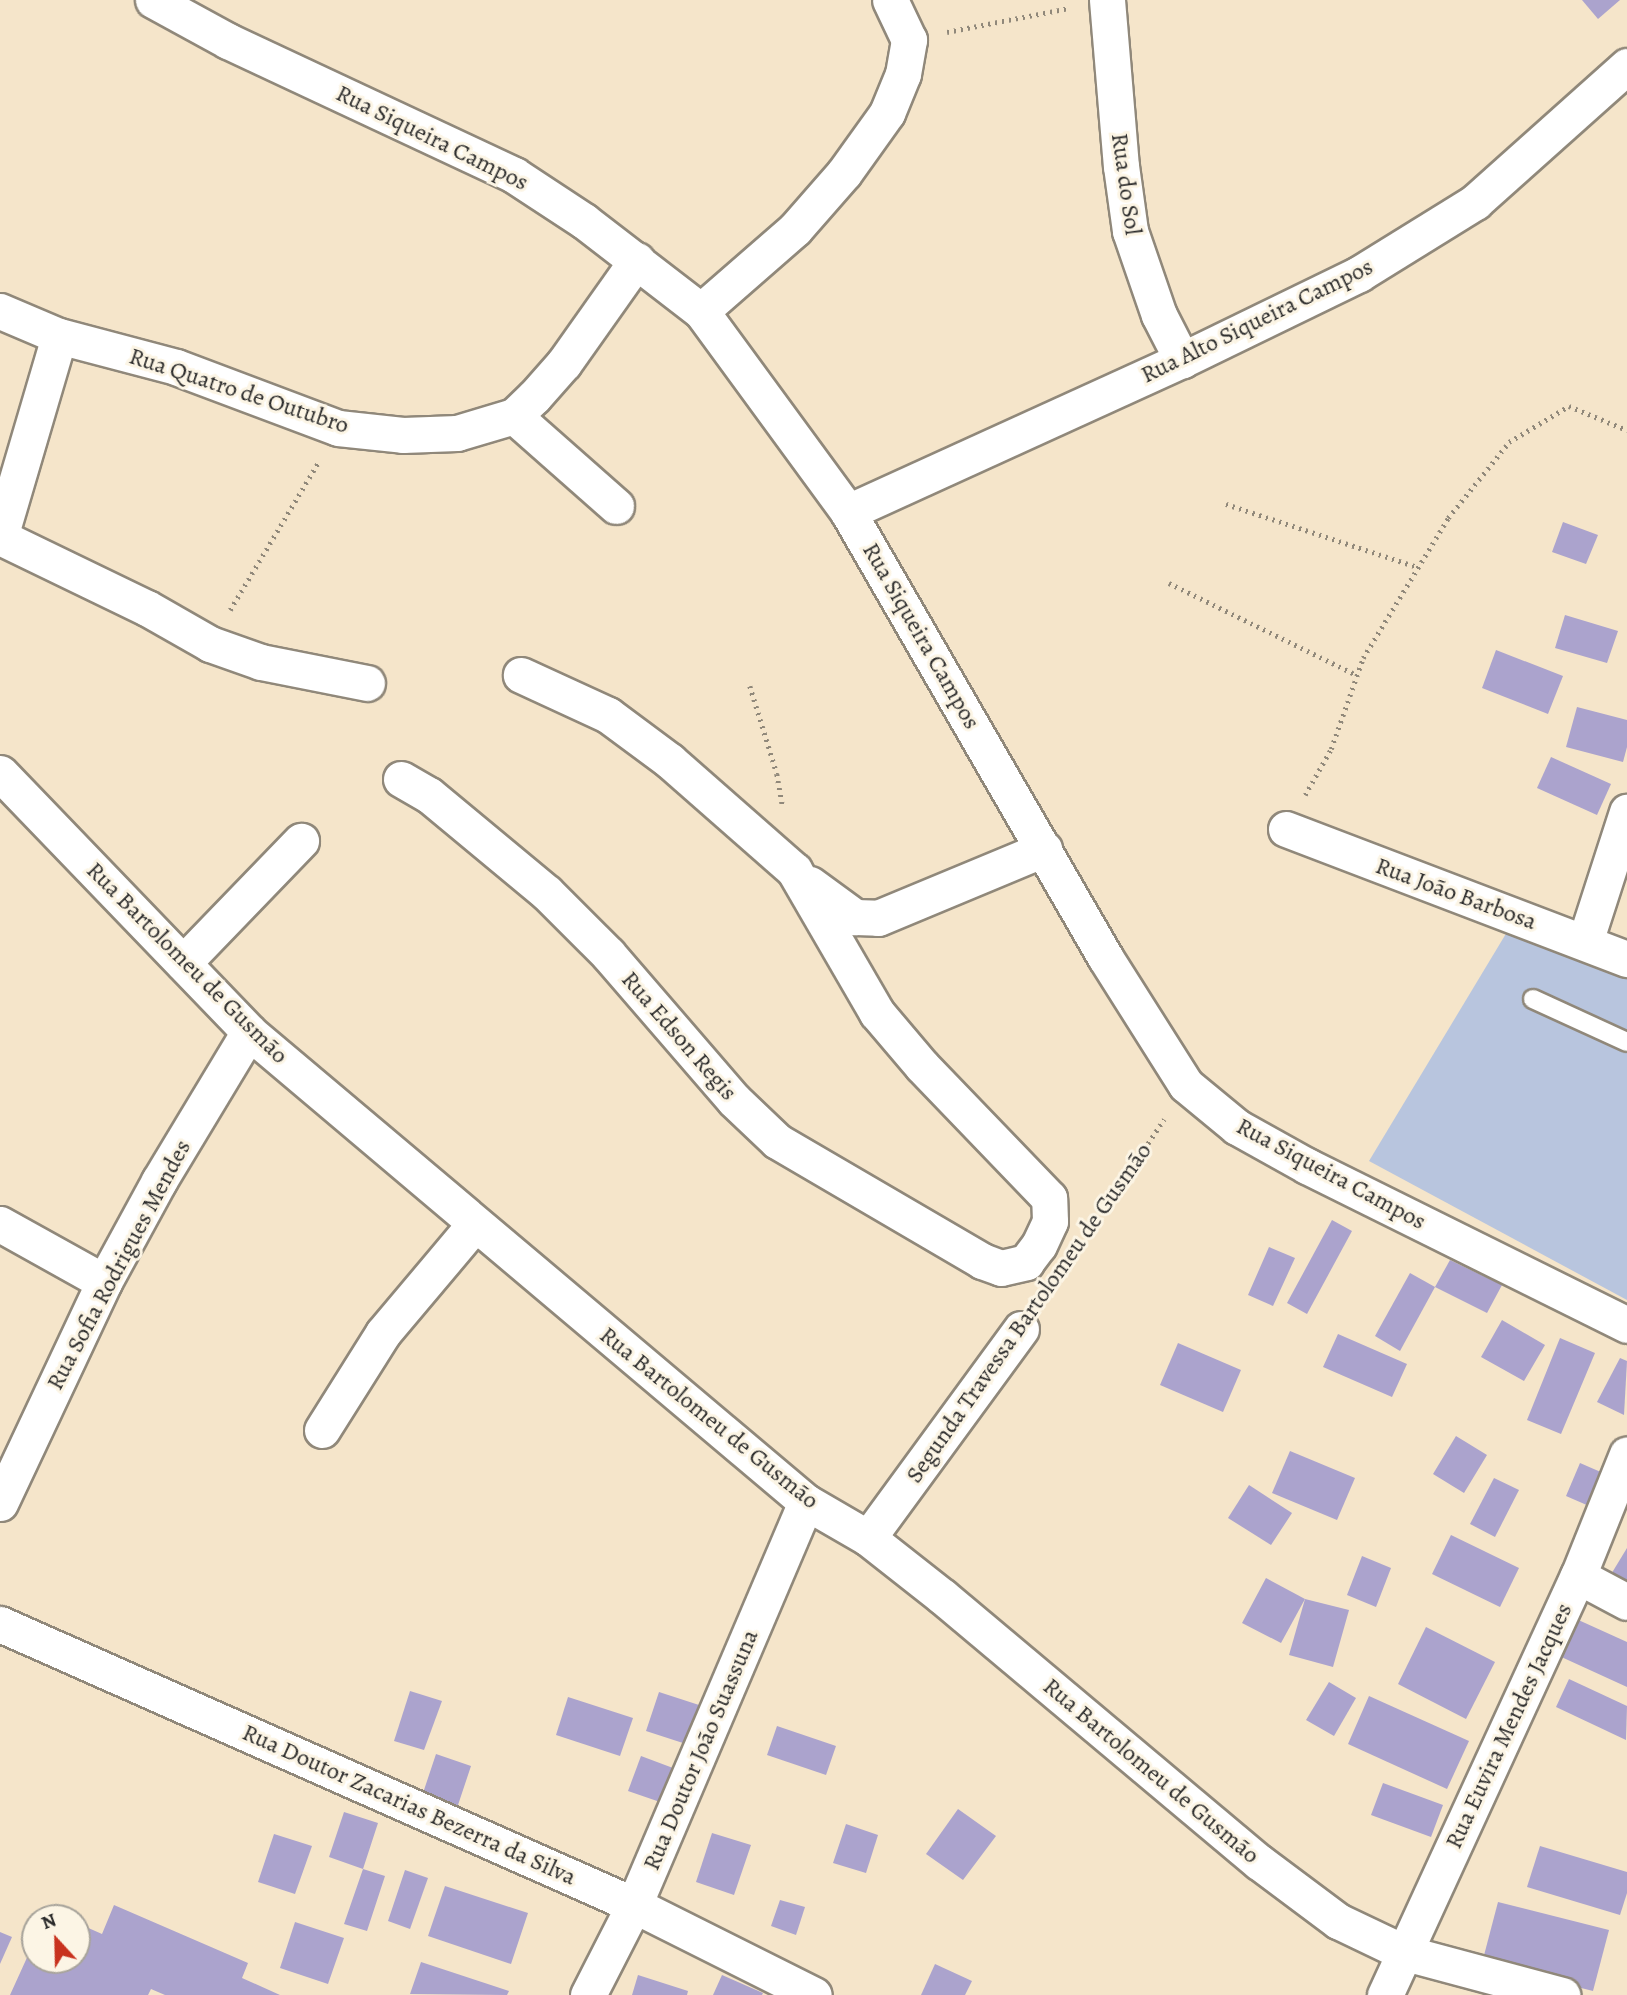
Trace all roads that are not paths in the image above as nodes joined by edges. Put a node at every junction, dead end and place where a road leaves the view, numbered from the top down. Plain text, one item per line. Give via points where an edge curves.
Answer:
1 (153, 0) edge
2 (890, 0) edge
3 (903, 0) edge
4 (1107, 0) edge
5 (909, 40) junction
6 (1627, 66) edge
7 (637, 260) junction
8 (0, 311) edge
9 (701, 312) junction
10 (59, 336) junction
11 (1182, 360) junction
12 (514, 416) junction
13 (616, 506) dead end
14 (848, 512) junction
15 (0, 537) edge
16 (521, 675) dead end
17 (367, 683) dead end
18 (0, 773) edge
19 (401, 779) dead end
20 (1627, 812) edge
21 (1286, 829) road end
22 (301, 841) dead end
23 (1044, 849) junction
24 (794, 870) junction
25 (1585, 942) junction
26 (1627, 959) edge
27 (183, 963) junction
28 (1533, 999) dead end
29 (249, 1032) junction
30 (1627, 1042) edge
31 (0, 1224) edge
32 (474, 1225) junction
33 (104, 1282) junction
34 (1627, 1325) edge
35 (1021, 1329) dead end
36 (321, 1430) dead end
37 (1627, 1454) edge
38 (806, 1502) junction
39 (0, 1503) edge
40 (868, 1538) junction
41 (1578, 1576) junction
42 (1627, 1602) edge
43 (0, 1623) edge
44 (634, 1905) junction
45 (1405, 1953) junction
46 (587, 1995) edge
47 (814, 1995) edge
48 (1385, 1995) edge
49 (1562, 1995) edge

1 - 7 street, Rua Siqueira Campos via 228,41 514,175
2 - 5 street
3 - 5 street
4 - 11 street, Rua do Sol via 1130,231 1159,315
5 - 9 street via 903,74 887,113 844,173 795,229
6 - 11 street, Rua Alto Siqueira Campos via 1475,202 1359,274
7 - 9 street, Rua Siqueira Campos
7 - 12 street via 564,363
8 - 10 street, Rua Quatro de Outubro
9 - 14 street, Rua Siqueira Campos
10 - 12 street, Rua Quatro de Outubro via 176,367 338,428 403,435 457,433
10 - 15 street
11 - 14 street, Rua Alto Siqueira Campos
12 - 13 street
14 - 23 street, Rua Siqueira Campos
15 - 17 street via 210,644 261,662
16 - 24 street via 608,715 670,761
18 - 27 street, Rua Bartolomeu de Gusmão
19 - 24 street, Rua Edson Regis via 429,795 547,893 608,954 734,1100 778,1141 982,1261 1001,1268 1026,1262 1051,1221 1049,1198 877,1013
20 - 25 street
21 - 25 street, Rua João Barbosa
22 - 27 street
23 - 24 street via 893,913 867,919 843,911
23 - 34 street, Rua Siqueira Campos via 1186,1086 1237,1127 1307,1166
25 - 26 street, Rua João Barbosa
27 - 29 street, Rua Bartolomeu de Gusmão
28 - 30 lane
29 - 32 street, Rua Bartolomeu de Gusmão
29 - 33 street, Rua Sofia Rodrigues Mendes
31 - 33 street
32 - 36 street via 383,1333
32 - 38 street, Rua Bartolomeu de Gusmão
33 - 39 street, Rua Sofia Rodrigues Mendes
35 - 40 street, Segunda Travessa Bartolomeu de Gusmão
37 - 41 street, Rua Euvira Mendes Jacques
38 - 40 street, Rua Bartolomeu de Gusmão
38 - 44 street, Rua Doutor João Suassuna
40 - 45 street, Rua Bartolomeu de Gusmão via 1259,1862 1338,1921
41 - 42 street
41 - 45 street, Rua Euvira Mendes Jacques
43 - 44 street, Rua Doutor Zacarias Bezerra da Silva
44 - 46 street, Rua Doutor João Suassuna
44 - 47 street, Rua Doutor Zacarias Bezerra da Silva
45 - 48 street, Rua Euvira Mendes Jacques
45 - 49 street, Rua Bartolomeu de Gusmão

